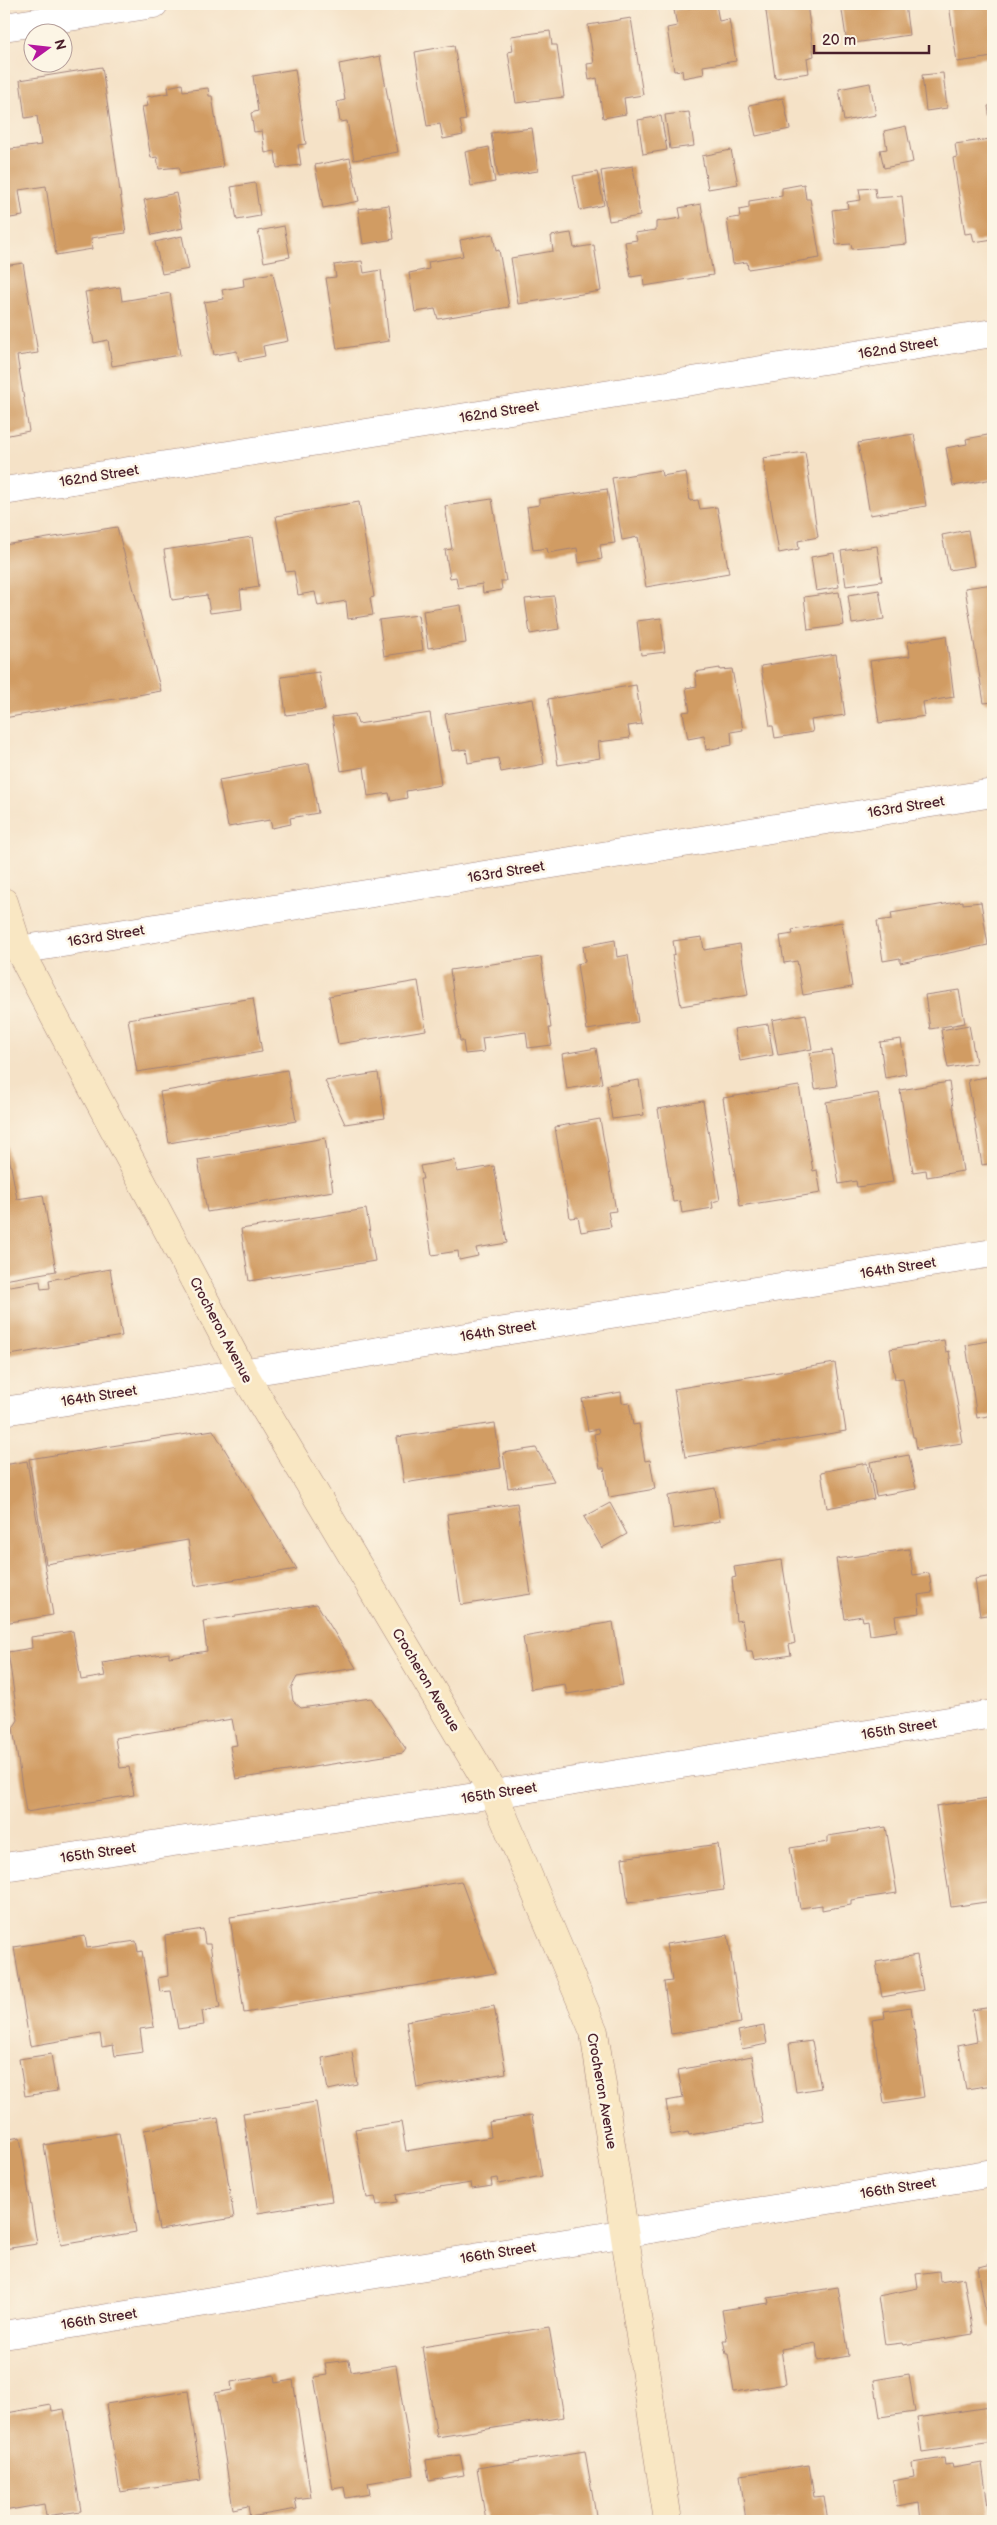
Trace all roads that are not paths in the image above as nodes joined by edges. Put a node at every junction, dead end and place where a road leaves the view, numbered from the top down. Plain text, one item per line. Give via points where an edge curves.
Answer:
1 (154, 4) edge
2 (4, 27) edge
3 (993, 333) edge
4 (4, 491) edge
5 (993, 794) edge
6 (4, 902) edge
7 (19, 950) junction
8 (993, 1253) edge
9 (244, 1374) junction
10 (4, 1411) edge
11 (993, 1714) edge
12 (494, 1794) junction
13 (4, 1868) edge
14 (993, 2173) edge
15 (625, 2233) junction
16 (4, 2335) edge
17 (668, 2521) edge

1 - 2 street
3 - 4 street, 162nd Street
5 - 7 street, 163rd Street
6 - 7 street, Crocheron Avenue
7 - 9 street, Crocheron Avenue
8 - 9 street, 164th Street
9 - 10 street, 164th Street
9 - 12 street, Crocheron Avenue
11 - 12 street, 165th Street
12 - 13 street, 165th Street
12 - 15 street, Crocheron Avenue via 594,2032
14 - 15 street, 166th Street
15 - 16 street, 166th Street
15 - 17 street, Crocheron Avenue

